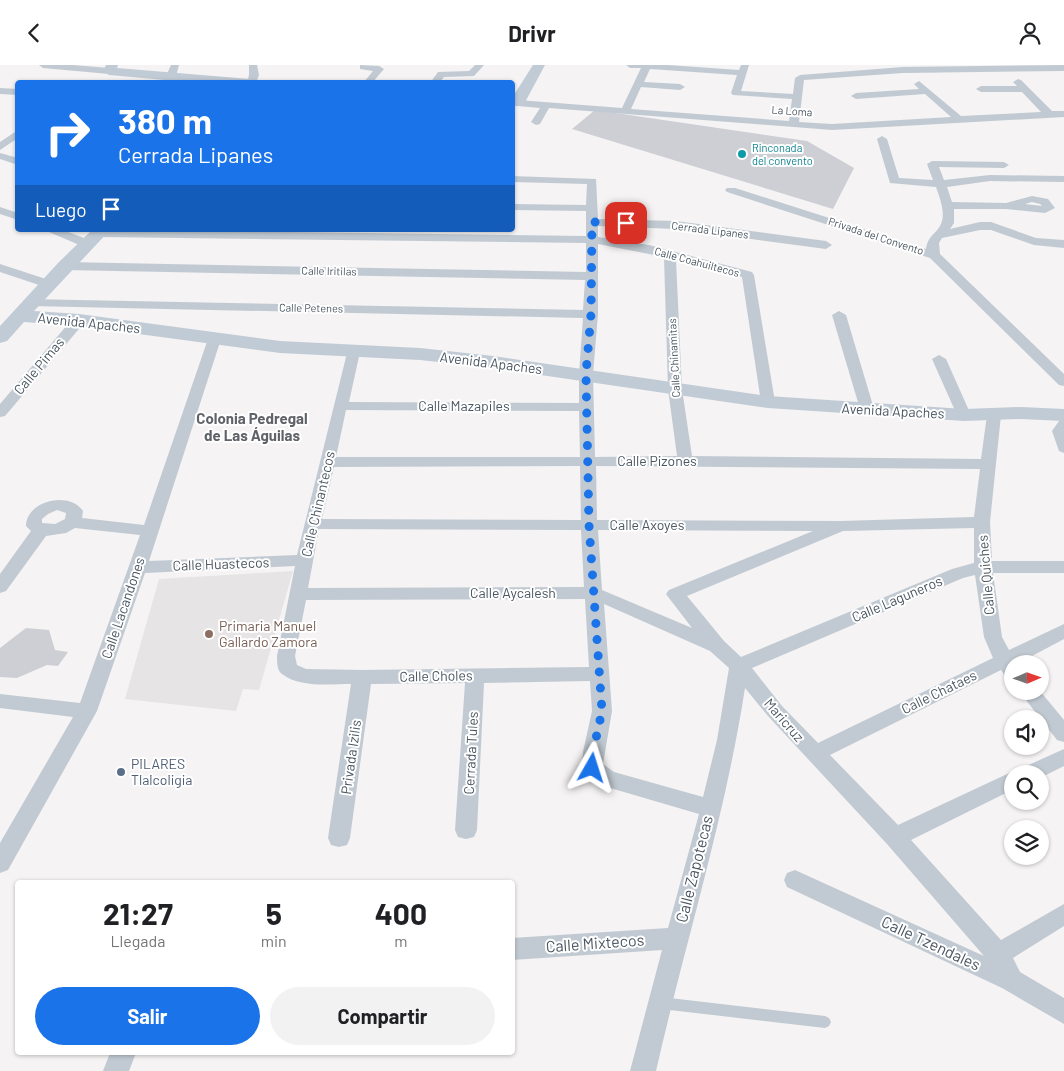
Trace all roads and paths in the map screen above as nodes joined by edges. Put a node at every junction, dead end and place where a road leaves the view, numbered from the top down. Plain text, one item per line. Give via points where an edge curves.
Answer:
1 (43, 65) edge
2 (253, 65) edge
3 (364, 65) edge
4 (480, 65) edge
5 (539, 65) edge
6 (630, 65) edge
7 (646, 67) junction
8 (110, 68) edge
9 (901, 68) edge
10 (744, 69) edge
11 (1064, 69) edge
12 (173, 70) edge
13 (232, 80) edge
14 (252, 80) edge
15 (370, 80) edge
16 (437, 80) edge
17 (914, 80) dead end
18 (973, 82) dead end
19 (638, 84) junction
20 (981, 89) junction
21 (0, 91) edge
22 (928, 91) junction
23 (15, 92) edge
24 (676, 96) junction
25 (856, 96) dead end
26 (798, 97) junction
27 (990, 100) dead end
28 (515, 103) edge
29 (546, 105) junction
30 (625, 111) junction
31 (1049, 114) junction
32 (1064, 114) edge
33 (958, 117) junction
34 (536, 122) dead end
35 (794, 124) junction
36 (0, 133) edge
37 (15, 133) edge
38 (15, 135) edge
39 (882, 139) dead end
40 (0, 147) edge
41 (0, 156) edge
42 (15, 161) edge
43 (1004, 165) dead end
44 (515, 179) edge
45 (1064, 179) edge
46 (940, 184) junction
47 (731, 190) dead end
48 (947, 205) junction
49 (1006, 205) dead end
50 (515, 207) edge
51 (0, 210) edge
52 (592, 215) junction
53 (15, 216) edge
54 (67, 232) edge
55 (940, 235) junction
56 (97, 236) edge
57 (593, 241) junction
58 (1064, 244) edge
59 (826, 245) dead end
60 (670, 255) junction
61 (934, 255) junction
62 (65, 266) junction
63 (0, 268) edge
64 (592, 276) junction
65 (48, 284) junction
66 (25, 309) junction
67 (591, 314) junction
68 (839, 315) dead end
69 (79, 320) junction
70 (0, 336) edge
71 (214, 339) junction
72 (353, 352) junction
73 (939, 359) dead end
74 (586, 374) junction
75 (1064, 382) edge
76 (675, 389) junction
77 (768, 403) junction
78 (340, 406) junction
79 (588, 407) junction
80 (867, 409) junction
81 (0, 413) edge
82 (964, 415) junction
83 (994, 415) junction
84 (1064, 415) edge
85 (1064, 424) edge
86 (1064, 448) edge
87 (327, 461) junction
88 (589, 461) junction
89 (685, 461) junction
90 (988, 464) junction
91 (71, 522) junction
92 (982, 522) junction
93 (312, 524) junction
94 (589, 525) junction
95 (841, 526) junction
96 (41, 530) junction
97 (148, 531) junction
98 (305, 560) junction
99 (138, 567) junction
100 (982, 567) junction
101 (1064, 567) edge
102 (0, 587) edge
103 (594, 593) junction
104 (298, 594) junction
105 (1064, 631) edge
106 (717, 646) junction
107 (1026, 655) edge
108 (286, 656) joint
109 (1004, 658) edge
110 (738, 666) junction
111 (1004, 668) edge
112 (600, 674) junction
113 (475, 676) junction
114 (362, 677) junction
115 (1036, 700) edge
116 (0, 701) edge
117 (87, 711) junction
118 (1064, 733) edge
119 (814, 753) junction
120 (1064, 757) edge
121 (1048, 765) edge
122 (1004, 785) edge
123 (710, 807) junction
124 (466, 831) dead end
125 (895, 837) junction
126 (339, 838) dead end
127 (0, 863) edge
128 (795, 880) dead end
129 (1064, 914) edge
130 (676, 938) junction
131 (515, 949) edge
132 (998, 954) junction
133 (1012, 980) junction
134 (659, 1003) junction
135 (1064, 1012) edge
136 (825, 1022) dead end
137 (121, 1055) edge
138 (116, 1071) edge
139 (643, 1071) edge

1 - 8 street
2 - 14 street
3 - 15 street via 379,69
4 - 16 street via 471,74 441,75
5 - 28 street
6 - 7 street
7 - 10 street
7 - 19 street
8 - 12 street
9 - 11 street
9 - 26 street via 800,78
10 - 26 street via 736,93
12 - 13 street
17 - 22 street
18 - 20 street
19 - 24 street
19 - 30 street
20 - 27 street
20 - 31 street via 1022,85
21 - 23 street
22 - 25 street
22 - 33 street
24 - 30 street, La Loma
24 - 35 street, La Loma
26 - 35 street
28 - 29 street, La Loma
29 - 30 street, La Loma
29 - 34 street
31 - 32 street, La Loma
31 - 33 street, La Loma
33 - 35 street, La Loma via 841,127
36 - 37 street
38 - 40 street
39 - 46 street via 894,181
41 - 42 street
43 - 46 street via 932,164
44 - 52 street via 592,181
45 - 46 street via 990,178
46 - 48 street
47 - 61 street, Privada del Convento
48 - 49 street
48 - 55 street via 948,223
50 - 52 street, Cerrada Lipanes
51 - 53 street
52 - 57 street
52 - 59 street, Cerrada Lipanes
54 - 56 street
55 - 58 street via 990,226 1034,241
55 - 61 street via 932,241
56 - 57 street, Calle Coahuiltecos
56 - 62 street
57 - 60 street, Calle Coahuiltecos
57 - 64 street
60 - 76 street, Calle Chinamitas
60 - 77 street, Calle Coahuiltecos via 748,275
61 - 75 street, Privada del Convento
62 - 64 street, Calle Iritilas
62 - 65 street
63 - 65 street
64 - 67 street
65 - 66 street
66 - 67 street, Calle Petenes
66 - 69 street, Avenida Apaches
66 - 70 street
67 - 74 street
68 - 80 street
69 - 71 street, Avenida Apaches
69 - 81 street, Calle Pimas
71 - 72 street, Avenida Apaches
71 - 97 street, Calle Lacandones
72 - 74 street, Avenida Apaches via 420,354
72 - 78 street, Calle Chinantecos
73 - 82 street
74 - 76 street, Avenida Apaches
74 - 79 street
76 - 77 street, Avenida Apaches
76 - 89 street, Calle Chinamitas
77 - 80 street, Avenida Apaches
78 - 79 street, Calle Mazapiles
78 - 87 street, Calle Chinantecos
79 - 88 street
80 - 82 street, Avenida Apaches
82 - 83 street, Avenida Apaches
83 - 84 street, Avenida Apaches
83 - 90 street, Calle Quiches
85 - 86 street via 1060,431
87 - 88 street, Calle Pizones
87 - 93 street, Calle Chinantecos
88 - 89 street, Calle Pizones
88 - 94 street
89 - 90 street, Calle Pizones
90 - 92 street, Calle Quiches
91 - 96 street via 57,530
91 - 96 street via 75,515 72,508 62,505 48,507 34,518 34,526
91 - 97 street
92 - 95 street, Calle Axoyes
92 - 100 street, Calle Quiches
93 - 94 street, Calle Axoyes
93 - 98 street, Calle Chinantecos
94 - 95 street, Calle Axoyes
94 - 103 street
95 - 106 street, Maricruz via 675,594
96 - 102 street
97 - 99 street, Calle Lacandones
98 - 99 street, Calle Huastecos
98 - 104 street, Calle Chinantecos
99 - 117 street, Calle Lacandones
100 - 101 street, Calle Laguneros
100 - 109 street, Calle Quiches via 993,637
100 - 110 street, Calle Laguneros via 958,573
103 - 104 street, Calle Aycalesh
103 - 106 street, Calle Aycalesh
103 - 112 street
104 - 108 street, Calle Chinantecos
105 - 107 street, Calle Chataes
106 - 110 street, Maricruz
108 - 114 street, Calle Choles via 288,669 304,675
110 - 119 street, Maricruz
110 - 123 street, Calle Zapotecas via 727,740
111 - 119 street, Calle Chataes
112 - 113 street, Calle Choles
112 - 123 street via 602,711 592,768 607,779
113 - 114 street, Calle Choles
113 - 124 street, Cerrada Tules
114 - 126 street, Privada Izilis
115 - 118 street
116 - 117 street
117 - 127 street, Calle Lacandones
119 - 125 street, Maricruz
120 - 121 street
122 - 125 street
123 - 130 street, Calle Zapotecas
125 - 132 street, Maricruz
128 - 133 street, Calle Tzendales
129 - 132 street
130 - 131 street, Calle Mixtecos
130 - 134 street, Calle Zapotecas
132 - 133 street, Maricruz
133 - 135 street, Calle Tzendales
134 - 136 lane
134 - 139 street, Calle Zapotecas
137 - 138 street

